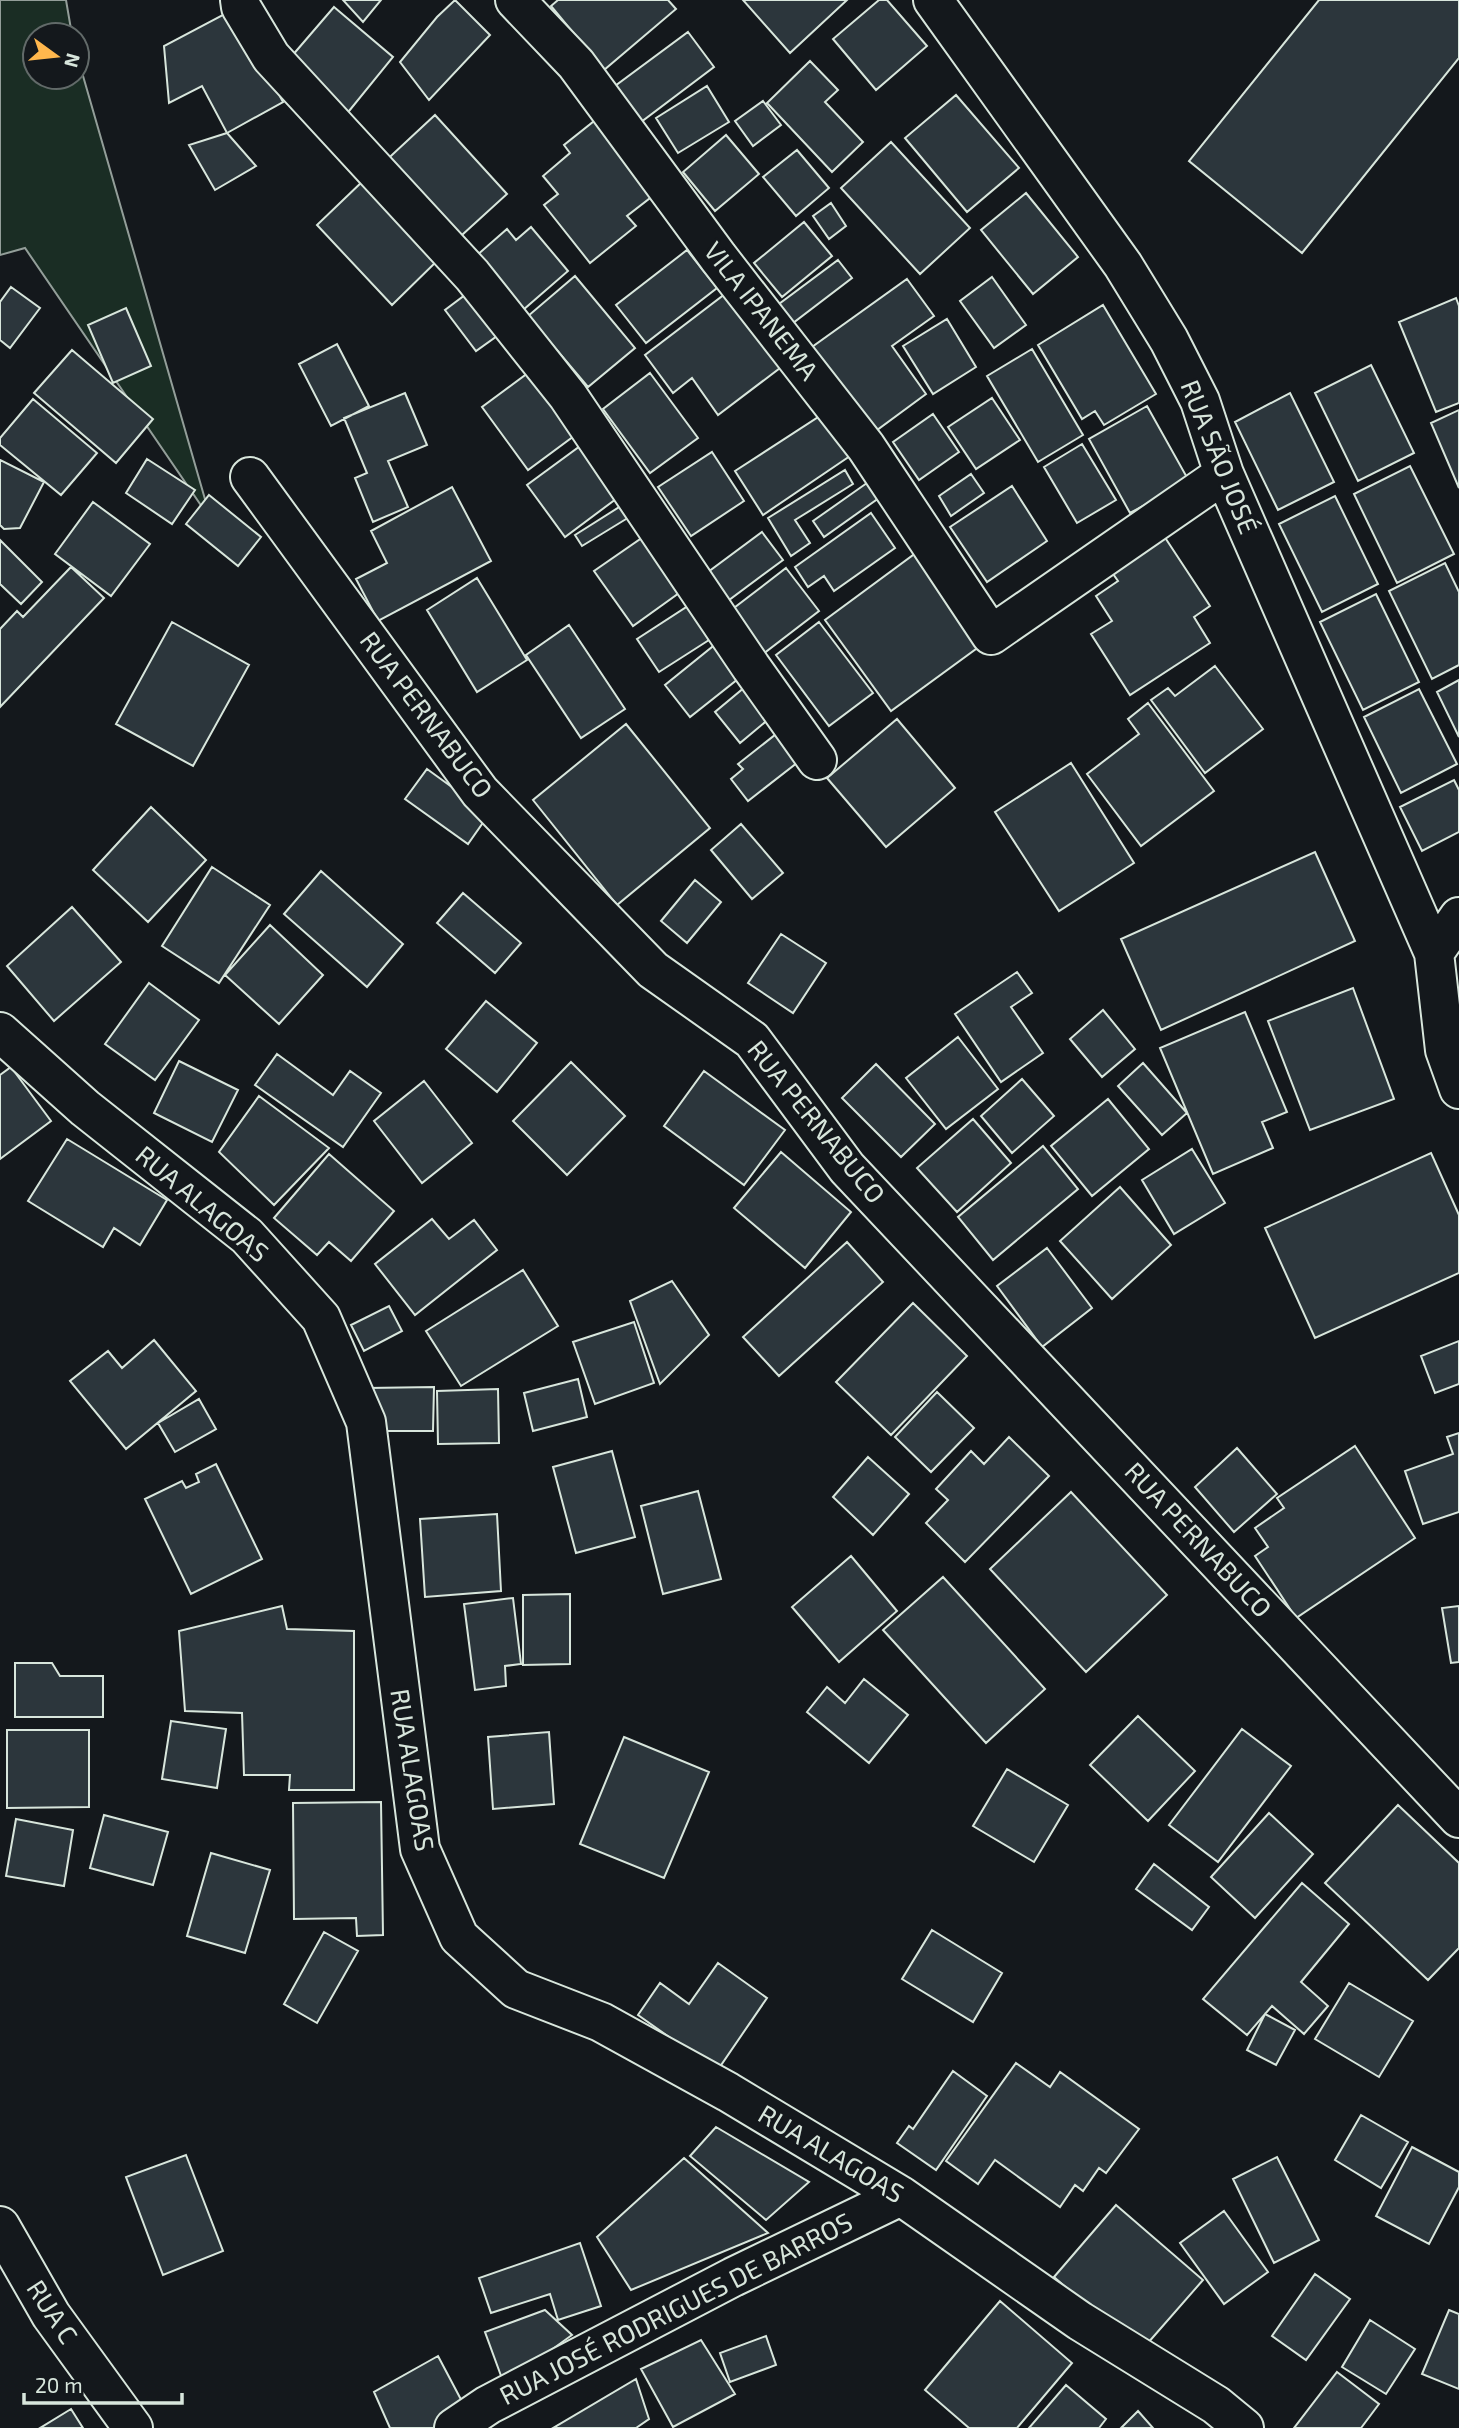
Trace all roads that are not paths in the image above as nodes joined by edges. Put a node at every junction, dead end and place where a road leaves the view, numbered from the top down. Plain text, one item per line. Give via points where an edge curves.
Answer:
1 (240, 0) edge
2 (514, 0) edge
3 (933, 0) edge
4 (1224, 474) junction
5 (250, 477) dead end
6 (817, 760) dead end
7 (1459, 917) edge
8 (1434, 953) junction
9 (0, 1032) edge
10 (1459, 1089) edge
11 (1459, 1818) edge
12 (901, 2196) junction
13 (0, 2226) edge
14 (133, 2428) edge
15 (454, 2428) edge
16 (1244, 2428) edge

1 - 6 street via 271,57 472,275 568,396
2 - 4 street, VILA IPANEMA via 576,64 866,447 991,635
3 - 4 street, RUA SÃO JOSÉ via 1136,286 1200,401
4 - 8 street, RUA SÃO JOSÉ
5 - 11 street, RUA PERNABUCO via 480,792 653,970 752,1041 847,1168
7 - 8 street
8 - 10 street, RUA SÃO JOSÉ via 1445,1050
9 - 12 street, RUA ALAGOAS via 85,1108 247,1236 321,1318 366,1422 419,1849 459,1937 516,1989 601,2022
12 - 15 street, RUA JOSÉ RODRIGUES DE BARROS via 720,2283 488,2405
12 - 16 street, RUA ALAGOAS
13 - 14 street, RUA C via 51,2315

